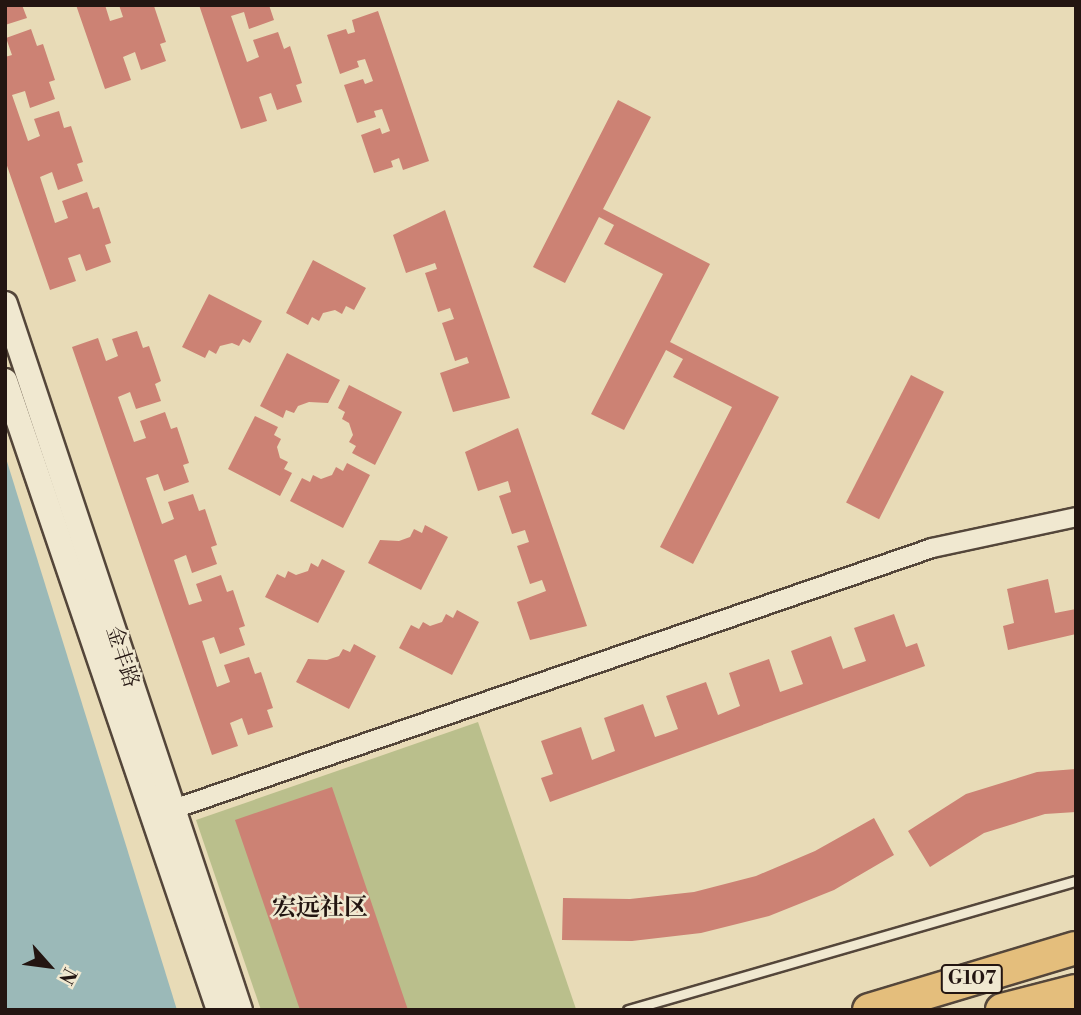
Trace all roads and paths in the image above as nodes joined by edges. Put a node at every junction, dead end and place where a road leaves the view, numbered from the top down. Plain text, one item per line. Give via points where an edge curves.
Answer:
1 (5, 304) edge
2 (5, 381) edge
3 (1076, 517) edge
4 (162, 813) junction
5 (1076, 881) edge
6 (1076, 948) edge
7 (1076, 991) edge
8 (1076, 1003) edge
9 (219, 1010) edge
10 (240, 1010) edge
11 (628, 1010) edge
12 (869, 1010) edge
13 (1002, 1010) edge
14 (1069, 1010) edge

1 - 4 street, 金丰路
2 - 4 street, 金丰路
3 - 4 street via 932,548
4 - 9 street, 金丰路
4 - 10 street, 金丰路
5 - 11 lane
6 - 12 highway, G107
7 - 13 highway, G107
8 - 14 street

